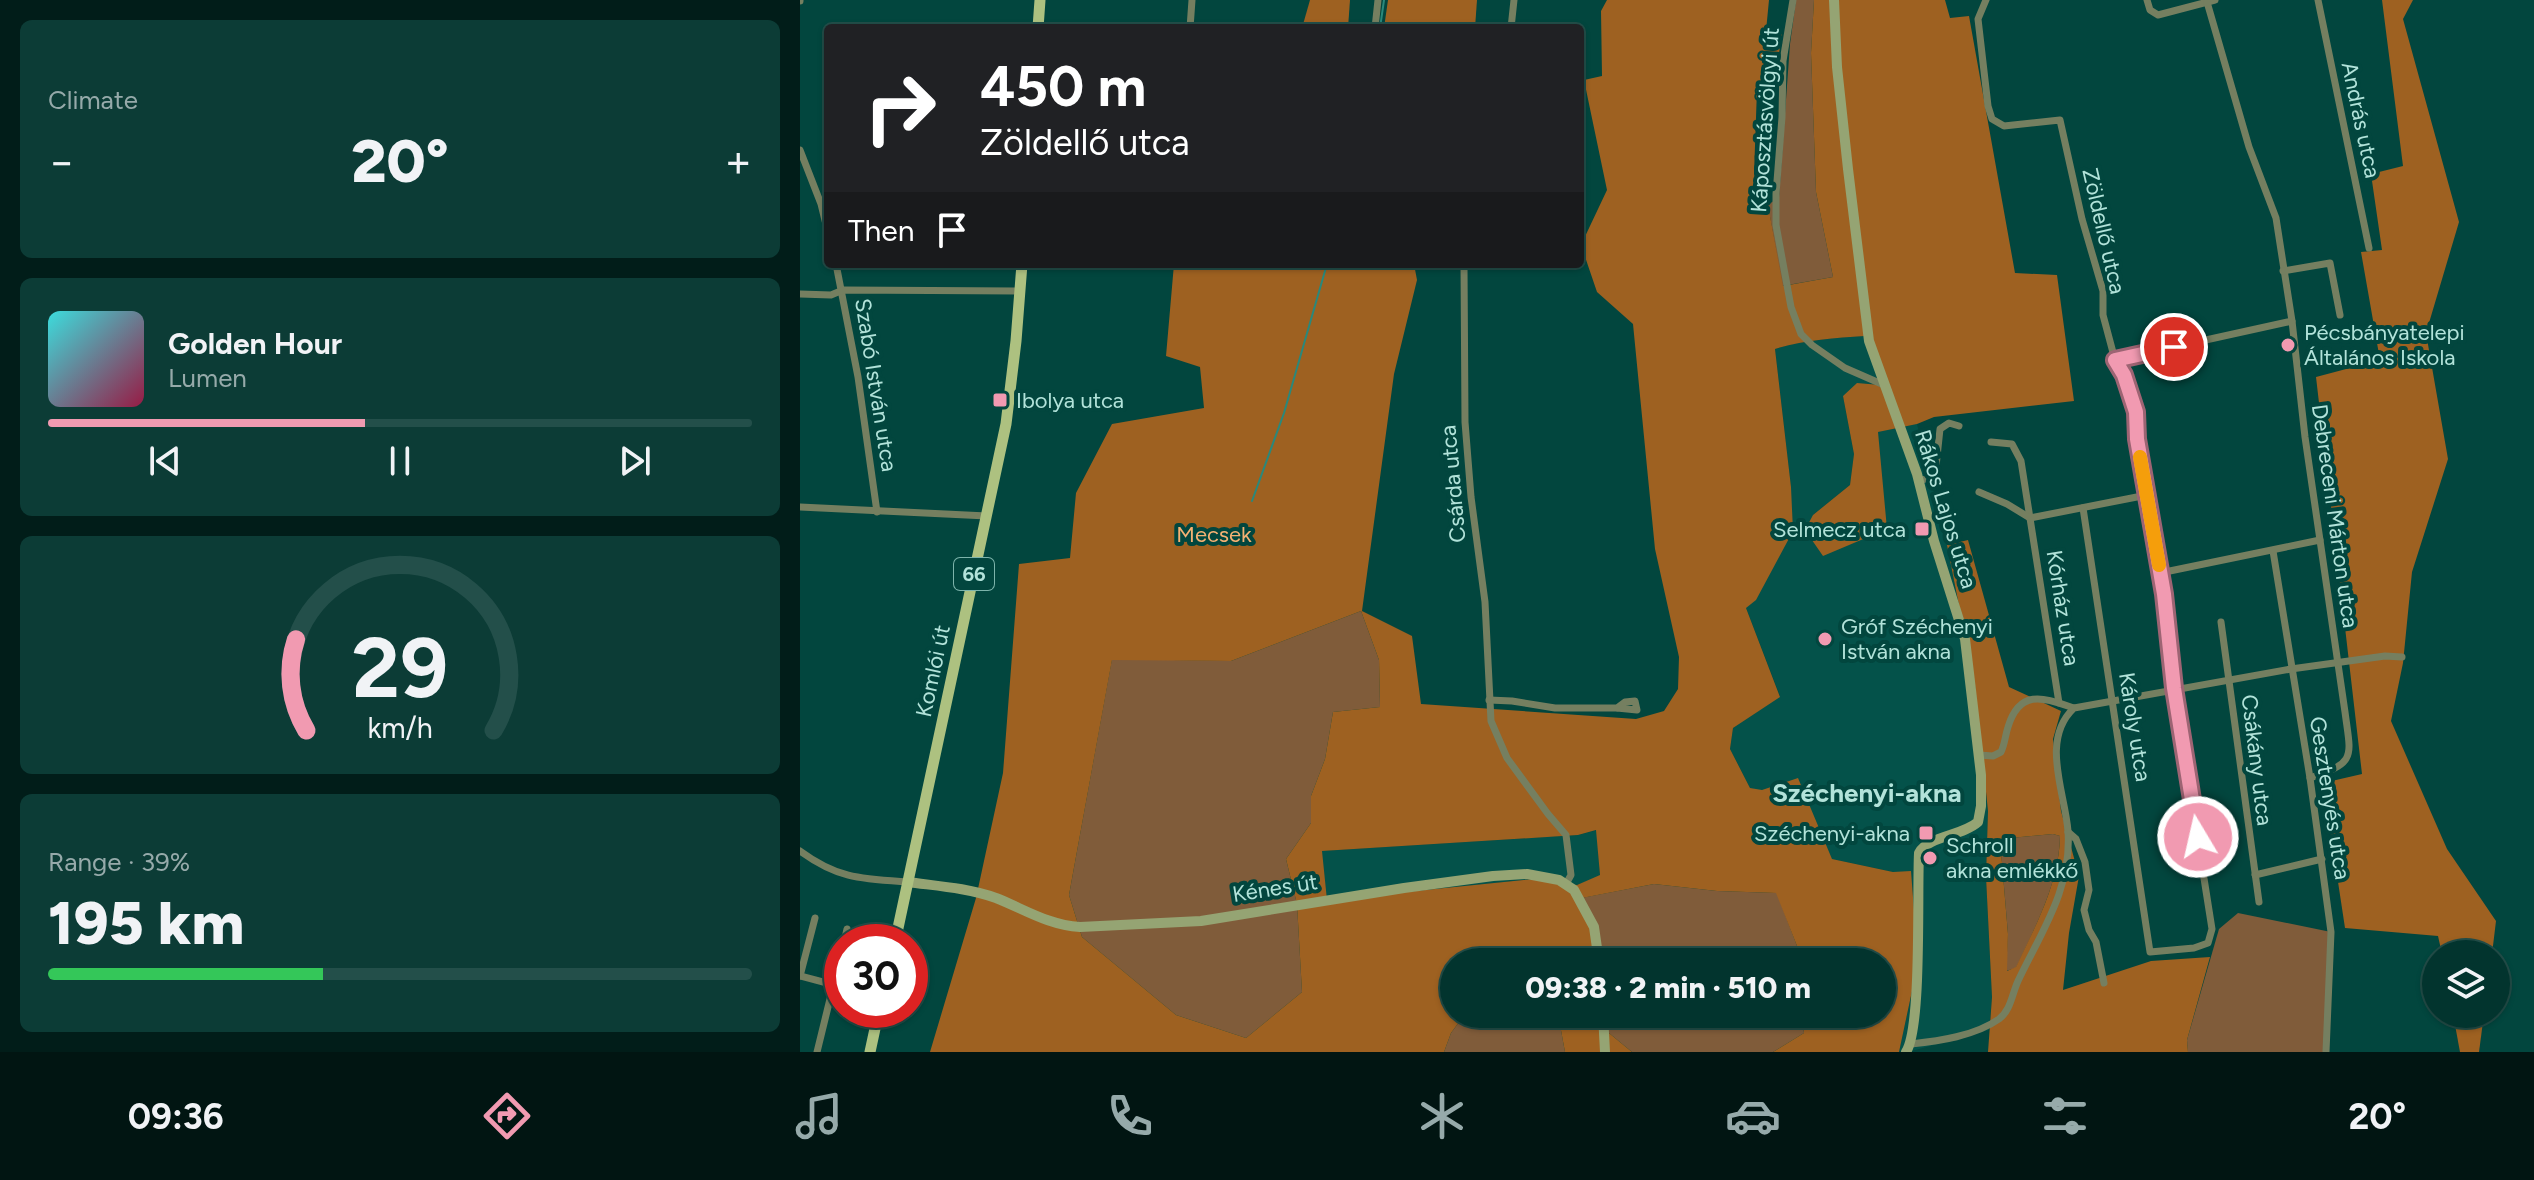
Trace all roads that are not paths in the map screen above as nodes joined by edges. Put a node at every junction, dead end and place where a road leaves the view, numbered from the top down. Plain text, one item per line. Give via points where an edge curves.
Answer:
1 (1040, 0) edge
2 (1192, 0) edge
3 (1378, 0) edge
4 (1514, 0) edge
5 (1793, 0) edge
6 (1834, 0) edge
7 (1986, 0) edge
8 (2147, 0) edge
9 (2318, 0) edge
10 (2211, 1) edge
11 (1038, 24) edge
12 (1190, 24) edge
13 (1375, 24) edge
14 (1511, 24) edge
15 (800, 150) edge
16 (824, 216) edge
17 (2369, 248) dead end
18 (837, 268) edge
19 (1022, 268) edge
20 (1464, 268) edge
21 (2283, 271) junction
22 (843, 290) junction
23 (1020, 291) junction
24 (800, 294) edge
25 (2340, 315) dead end
26 (2292, 321) junction
27 (2115, 360) junction
28 (1884, 385) junction
29 (1959, 426) dead end
30 (1991, 442) dead end
31 (1919, 481) junction
32 (1979, 492) dead end
33 (2147, 495) junction
34 (800, 507) edge
35 (2083, 508) junction
36 (877, 512) junction
37 (987, 516) junction
38 (2030, 518) junction
39 (2320, 540) junction
40 (2273, 551) junction
41 (2160, 573) junction
42 (2221, 622) dead end
43 (2402, 657) dead end
44 (2337, 662) junction
45 (2291, 669) junction
46 (2229, 679) junction
47 (2174, 688) junction
48 (1489, 700) junction
49 (2112, 700) junction
50 (2059, 703) junction
51 (1617, 708) dead end
52 (2074, 708) junction
53 (1979, 755) junction
54 (2310, 778) junction
55 (2068, 832) junction
56 (800, 851) edge
57 (2322, 859) junction
58 (2255, 875) junction
59 (908, 882) junction
60 (1566, 884) junction
61 (2259, 902) dead end
62 (815, 918) dead end
63 (899, 924) edge
64 (1597, 948) edge
65 (800, 976) edge
66 (824, 982) edge
67 (2104, 983) dead end
68 (825, 1028) edge
69 (875, 1028) edge
70 (1604, 1028) edge
71 (1908, 1048) edge
72 (817, 1052) edge
73 (870, 1052) edge
74 (1605, 1052) edge
75 (2326, 1052) edge

1 - 11 main road
2 - 12 street
3 - 13 street
4 - 14 street
5 - 28 street, Káposztásvölgyi út via 1783,61 1776,194 1776,225 1791,307 1801,334 1812,345 1845,368
6 - 28 street, Rákos Lajos utca via 1866,322
7 - 27 street, Zöldellő utca via 1978,19 1992,119 2004,126 2060,120
8 - 10 street, Debreceni Márton utca via 2158,15
9 - 17 street, András utca
10 - 21 street, Debreceni Márton utca via 2249,147 2276,218
15 - 16 street
18 - 22 street, Szabó István utca
19 - 23 main road, Komlói út / 66
20 - 48 street, Csárda utca via 1465,422 1485,602
21 - 25 street via 2330,263
21 - 26 street, Debreceni Márton utca
22 - 23 street
22 - 24 street
22 - 36 street, Szabó István utca
23 - 37 main road, Komlói út / 66 via 1006,424
26 - 27 street
26 - 39 street, Debreceni Márton utca
27 - 33 street via 2136,412
28 - 31 street, Rákos Lajos utca
29 - 31 street via 1949,423 1940,429 1935,476
30 - 38 street via 2017,449
31 - 53 street, Rákos Lajos utca via 1965,639
32 - 38 street
33 - 35 street
33 - 41 street
34 - 36 street
35 - 38 street
35 - 49 street, Károly utca
36 - 37 street
37 - 59 main road, Komlói út / 66
38 - 50 street, Kórház utca
39 - 40 street
39 - 44 street, Debreceni Márton utca
40 - 41 street
40 - 45 street, Gesztenyés utca
41 - 47 street
42 - 46 street, Csákány utca
43 - 44 street
44 - 45 street
44 - 54 street, Debreceni Márton utca via 2350,752 2336,769
45 - 46 street
45 - 54 street, Gesztenyés utca
46 - 47 street
46 - 58 street, Csákány utca
47 - 49 street
47 - 49 street, Károly utca via 2212,936 2194,948 2150,952
48 - 51 street
48 - 60 street, Csárda utca via 1491,721 1507,758 1566,835 1571,875
49 - 52 street
50 - 52 street
50 - 53 street via 2039,697 2024,702 2012,717 2001,752
52 - 55 street via 2059,731 2057,752
53 - 71 street, Rákos Lajos utca via 1978,822 1927,843 1919,853
54 - 57 street, Gesztenyés utca
55 - 67 street via 2085,862 2089,890 2084,910
55 - 71 street via 2065,871 2052,916 2008,1010 1990,1024
56 - 59 street via 841,874
57 - 58 street
57 - 75 street, Gesztenyés utca via 2331,932
58 - 61 street, Csákány utca
59 - 60 street, Kénes út via 975,892 1036,917 1080,927 1201,921 1493,876 1544,876
59 - 63 main road, Komlói út / 66
60 - 64 street via 1594,927
62 - 65 street
65 - 66 street
68 - 72 street
69 - 73 main road
70 - 74 street

